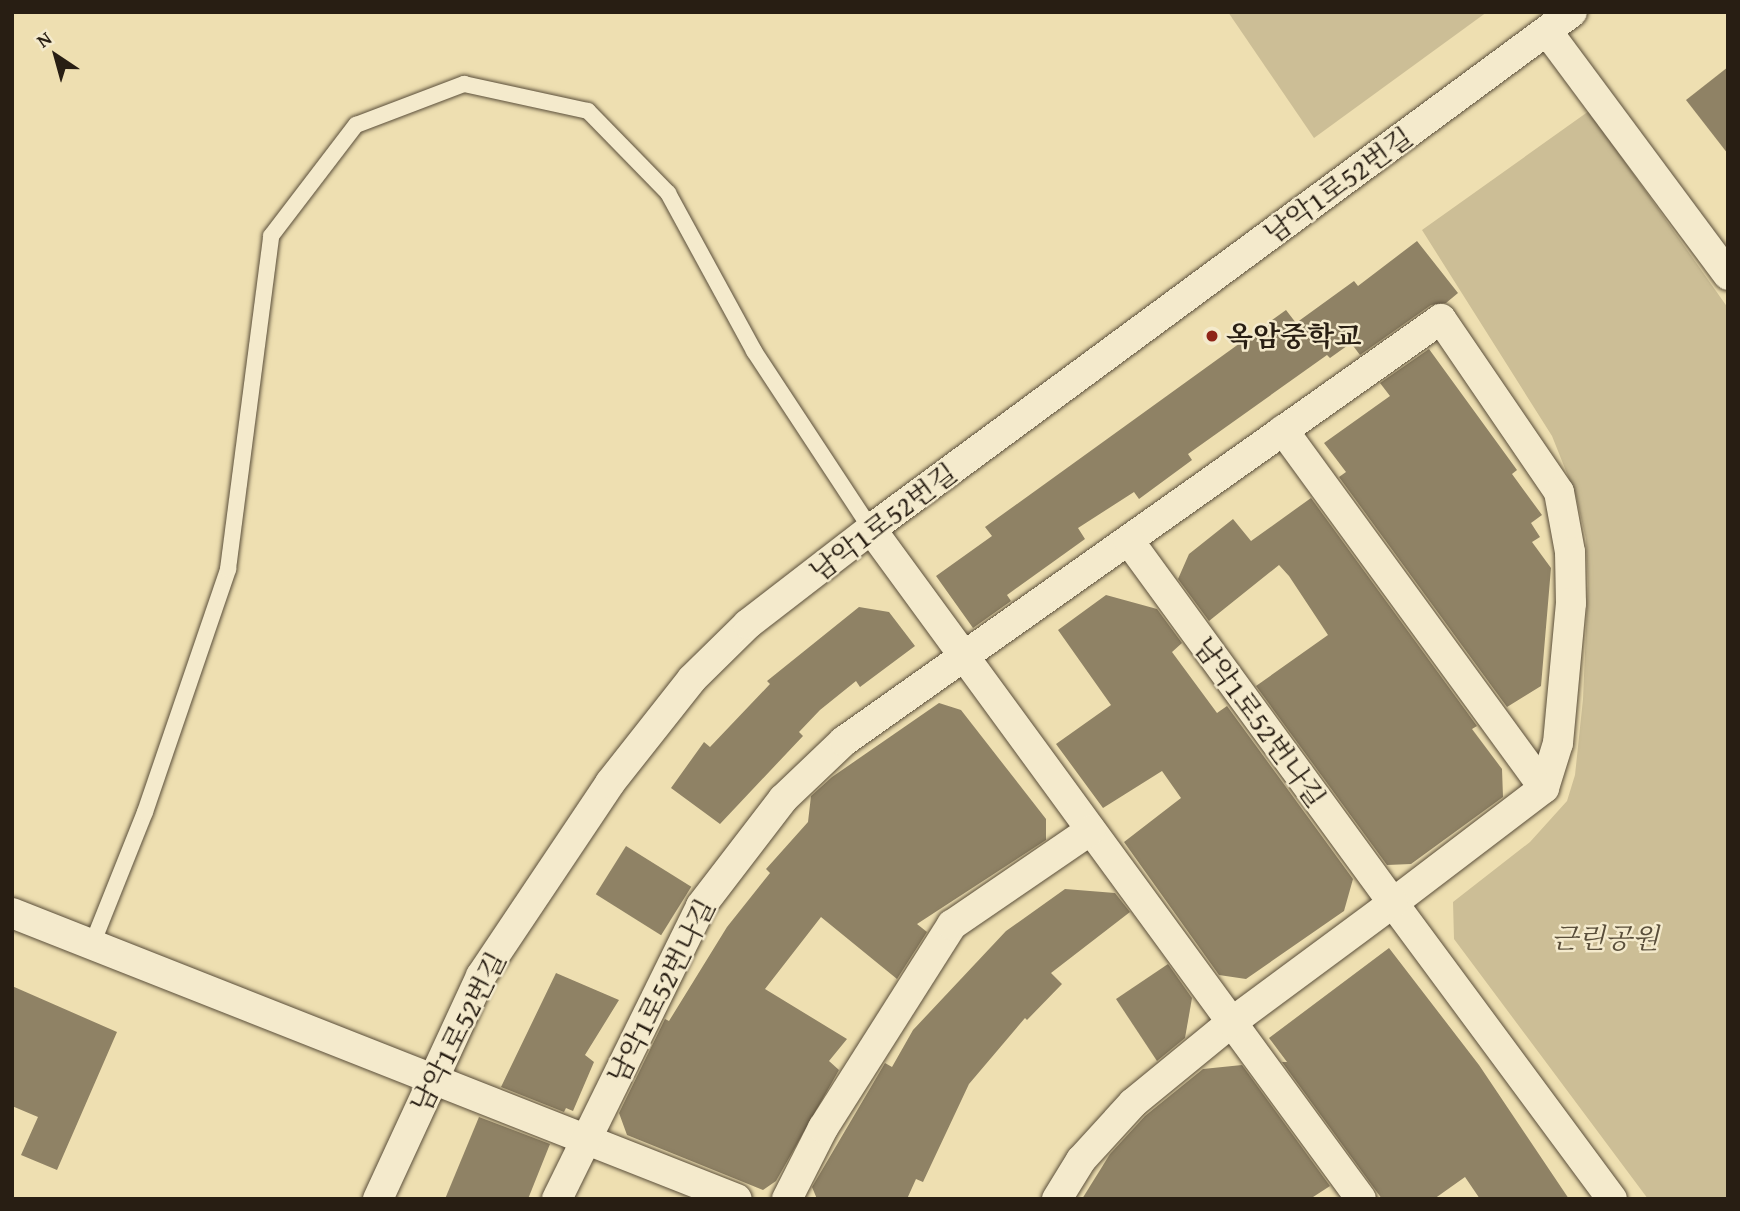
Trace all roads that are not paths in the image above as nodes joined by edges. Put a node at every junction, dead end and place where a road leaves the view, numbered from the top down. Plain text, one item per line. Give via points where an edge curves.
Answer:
1 (1572, 12) edge
2 (1547, 31) junction
3 (1728, 275) edge
4 (1283, 430) junction
5 (872, 529) junction
6 (1128, 540) junction
7 (964, 656) junction
8 (1544, 788) junction
9 (1091, 830) junction
10 (1393, 903) junction
11 (12, 913) edge
12 (91, 947) junction
13 (1232, 1022) junction
14 (433, 1080) junction
15 (586, 1138) junction
16 (378, 1199) edge
17 (557, 1199) edge
18 (737, 1199) edge
19 (788, 1199) edge
20 (1057, 1199) edge
21 (1361, 1199) edge
22 (1612, 1199) edge

1 - 2 street, 남악1로52번길
2 - 3 street
2 - 5 street, 남악1로52번길
4 - 6 street, 남악1로52번나길
4 - 8 street
4 - 8 street, 남악1로52번나길 via 1441,319 1546,469 1566,516 1571,603 1558,743
5 - 7 street
5 - 12 lane via 754,351 668,193 588,111 464,84 356,125 271,236 228,569 145,812
5 - 14 street, 남악1로52번길 via 748,624 692,679 654,725 481,976
6 - 7 street, 남악1로52번나길
6 - 10 street, 남악1로52번나길
7 - 9 street
7 - 15 street, 남악1로52번나길 via 845,741 783,799 701,906
8 - 10 street
9 - 13 street
9 - 19 street via 951,925 822,1128
10 - 13 street
10 - 22 street, 남악1로52번나길
11 - 12 street
12 - 14 street
13 - 20 street via 1103,1133
13 - 21 street
14 - 15 street
14 - 16 street, 남악1로52번길
15 - 17 street, 남악1로52번나길
15 - 18 street

